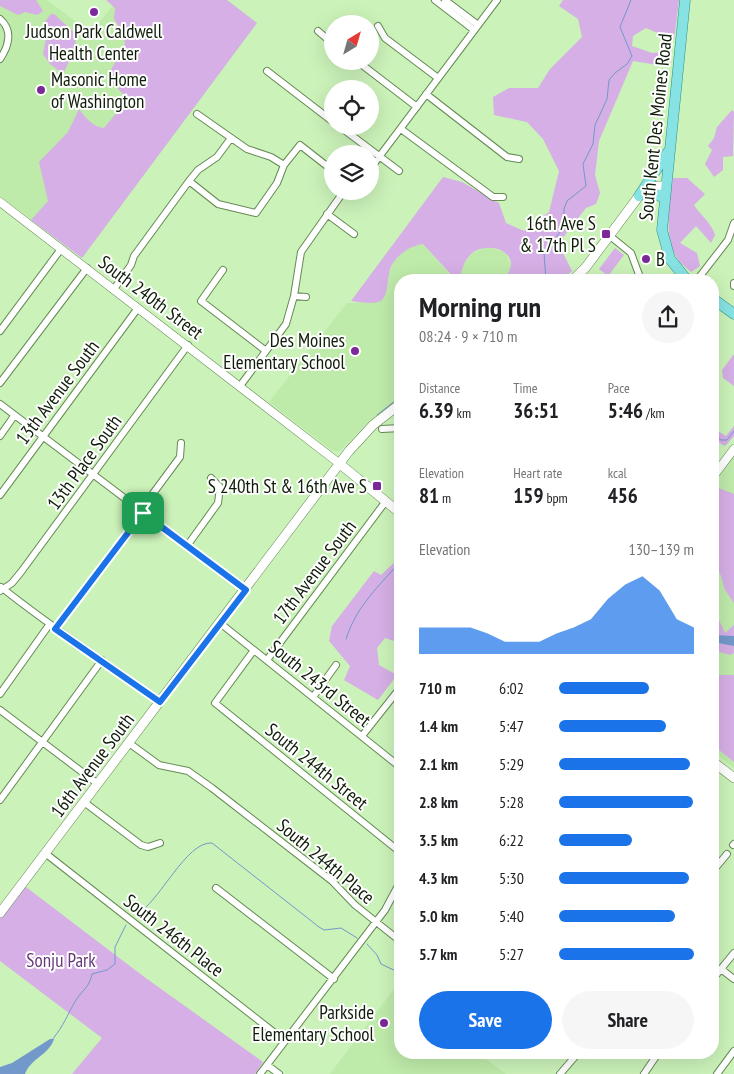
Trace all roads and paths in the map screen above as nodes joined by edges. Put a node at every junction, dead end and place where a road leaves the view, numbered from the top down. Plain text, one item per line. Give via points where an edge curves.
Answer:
1 (435, 0) edge
2 (445, 0) edge
3 (497, 0) edge
4 (685, 0) edge
5 (0, 19) edge
6 (379, 28) edge
7 (476, 28) junction
8 (318, 31) dead end
9 (324, 36) edge
10 (0, 59) edge
11 (369, 70) edge
12 (267, 71) dead end
13 (438, 78) junction
14 (426, 94) junction
15 (417, 107) junction
16 (197, 114) dead end
17 (324, 115) edge
18 (401, 129) junction
19 (351, 135) edge
20 (231, 138) junction
21 (364, 145) edge
22 (668, 151) junction
23 (379, 156) joint
24 (519, 159) dead end
25 (324, 164) edge
26 (284, 165) junction
27 (399, 171) dead end
28 (189, 182) junction
29 (665, 186) junction
30 (648, 190) junction
31 (639, 196) junction
32 (503, 197) dead end
33 (664, 198) junction
34 (337, 200) edge
35 (0, 202) edge
36 (327, 214) junction
37 (734, 223) edge
38 (354, 234) dead end
39 (610, 236) junction
40 (728, 240) junction
41 (734, 244) edge
42 (61, 249) junction
43 (87, 268) junction
44 (223, 270) dead end
45 (578, 274) edge
46 (639, 274) edge
47 (681, 274) edge
48 (702, 274) edge
49 (114, 289) junction
50 (294, 296) junction
51 (306, 297) dead end
52 (719, 303) edge
53 (138, 308) junction
54 (734, 314) edge
55 (0, 331) edge
56 (188, 345) junction
57 (266, 351) junction
58 (0, 383) edge
59 (240, 386) junction
60 (0, 404) edge
61 (394, 409) edge
62 (14, 416) junction
63 (394, 428) edge
64 (382, 429) dead end
65 (0, 436) edge
66 (42, 437) junction
67 (181, 443) dead end
68 (734, 449) edge
69 (340, 464) junction
70 (719, 469) edge
71 (94, 475) junction
72 (212, 478) dead end
73 (0, 495) edge
74 (386, 501) junction
75 (394, 507) edge
76 (142, 512) junction
77 (187, 546) junction
78 (1, 589) edge
79 (246, 590) junction
80 (220, 623) junction
81 (49, 625) junction
82 (55, 629) junction
83 (254, 650) junction
84 (102, 660) junction
85 (266, 660) junction
86 (336, 665) dead end
87 (0, 694) edge
88 (394, 696) edge
89 (313, 697) junction
90 (160, 702) junction
91 (0, 710) edge
92 (362, 736) junction
93 (42, 742) junction
94 (129, 743) junction
95 (394, 762) edge
96 (719, 766) edge
97 (734, 778) edge
98 (98, 784) junction
99 (0, 800) edge
100 (84, 802) junction
101 (160, 843) dead end
102 (394, 847) edge
103 (46, 853) junction
104 (727, 854) dead end
105 (719, 864) edge
106 (216, 888) dead end
107 (394, 895) edge
108 (0, 913) edge
109 (377, 922) junction
110 (394, 936) edge
111 (734, 953) edge
112 (721, 969) junction
113 (719, 971) edge
114 (334, 978) junction
115 (734, 979) edge
116 (285, 1041) junction
117 (734, 1051) edge
118 (572, 1059) edge
119 (654, 1059) edge
120 (267, 1065) junction
121 (260, 1074) edge
122 (279, 1074) edge
123 (560, 1074) edge
124 (644, 1074) edge
125 (717, 1074) edge

1 - 7 street
2 - 7 street
3 - 7 street
4 - 22 main road, South Kent Des Moines Road
5 - 10 street via 7,28 8,39
6 - 13 street via 385,38
7 - 13 street
8 - 9 street
11 - 15 street
12 - 17 street
13 - 14 street
14 - 15 street
14 - 24 street via 507,157
15 - 18 street
16 - 20 street
18 - 23 street
18 - 32 street via 493,197
19 - 21 street
20 - 26 street via 247,149
20 - 28 street via 217,157 198,170
22 - 29 main road, South Kent Des Moines Road
22 - 31 main road
23 - 27 street
25 - 26 street via 300,145
26 - 28 street via 277,183 256,213 218,204
28 - 49 street via 134,256
29 - 30 main road
29 - 33 main road, South Kent Des Moines Road
30 - 31 main road
30 - 33 main road
31 - 39 main road
33 - 47 main road, South Kent Des Moines Road via 662,230 665,247
34 - 36 street
35 - 42 street, South 240th Street
36 - 38 street
36 - 50 street via 301,252
37 - 40 street
39 - 45 main road
39 - 46 street via 626,247
40 - 41 street
40 - 48 street
42 - 43 street, South 240th Street
42 - 55 street
43 - 49 street, South 240th Street
43 - 58 street
44 - 57 street via 201,301
49 - 53 street, South 240th Street
50 - 51 street
50 - 57 street via 286,324
52 - 54 main road
53 - 56 street, South 240th Street
53 - 66 street, 13th Avenue South
56 - 59 street, South 240th Street
56 - 71 street, 13th Place South
57 - 59 street
59 - 69 street, South 240th Street
60 - 62 street
61 - 69 main road, 16th Avenue South via 369,430
62 - 65 street
62 - 66 street
63 - 64 street
66 - 71 street
66 - 73 street, 13th Avenue South
67 - 76 street via 180,457
68 - 70 street
69 - 74 main road, South 240th Street
69 - 79 main road, 16th Avenue South
71 - 76 street
71 - 78 street, 13th Place South via 15,579
72 - 77 street via 220,487 219,500
74 - 75 main road, South 240th Street
74 - 85 street, 17th Avenue South
76 - 77 street
76 - 82 street
77 - 79 street
78 - 81 street
79 - 80 main road, 16th Avenue South
80 - 83 street, South 243rd Street
80 - 90 main road, 16th Avenue South
81 - 82 street
81 - 87 street
82 - 84 street
83 - 85 street, South 243rd Street
83 - 102 street, South 244th Street via 215,703
84 - 90 street
84 - 93 street
85 - 89 street, South 243rd Street
86 - 89 street
88 - 92 street
89 - 92 street, South 243rd Street
90 - 94 main road, 16th Avenue South
91 - 93 street
92 - 95 street, South 243rd Street
93 - 98 street
93 - 99 street
94 - 98 main road, 16th Avenue South
94 - 109 street, South 244th Place via 159,765 188,771 332,881 350,901
96 - 97 main road
98 - 100 main road, 16th Avenue South
100 - 101 street via 141,845 148,847
100 - 103 main road, 16th Avenue South
103 - 108 main road, 16th Avenue South
103 - 116 street, South 246th Place
104 - 105 street
106 - 114 street via 299,956
107 - 109 street
109 - 110 street, South 244th Place
109 - 114 street
111 - 112 street
112 - 113 street
112 - 115 street
114 - 116 street
116 - 120 street
117 - 125 street
118 - 123 street
119 - 124 street
120 - 121 street
120 - 122 street

